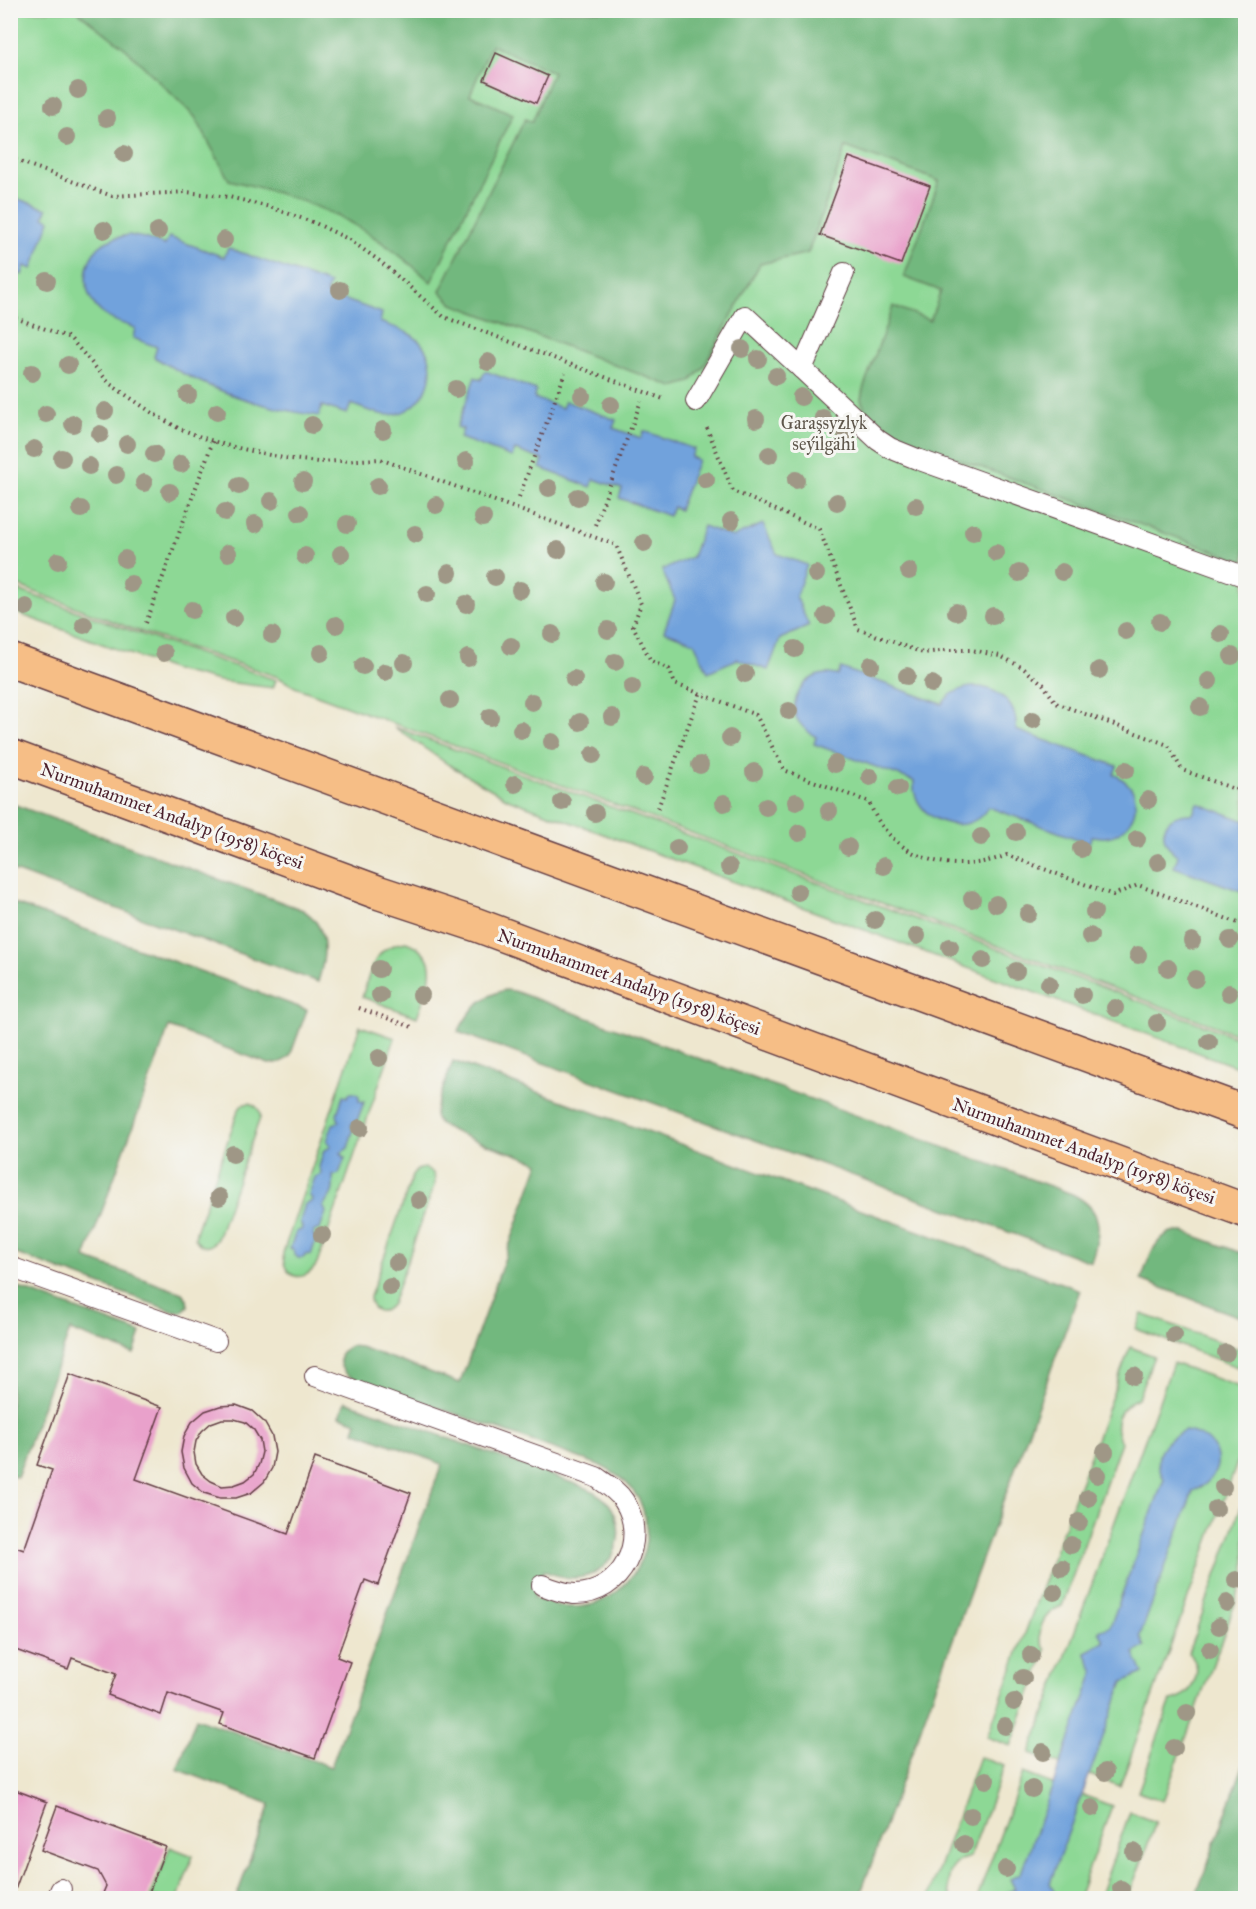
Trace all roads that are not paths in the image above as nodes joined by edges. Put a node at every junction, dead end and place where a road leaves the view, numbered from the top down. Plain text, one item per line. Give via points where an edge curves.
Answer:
1 (844, 273) dead end
2 (802, 369) junction
3 (696, 401) road end
4 (1245, 577) edge
5 (10, 660) edge
6 (10, 756) edge
7 (1245, 1113) edge
8 (1245, 1211) edge
9 (10, 1267) edge
10 (216, 1341) dead end
11 (315, 1376) dead end
12 (542, 1585) dead end

1 - 2 lane
2 - 3 lane via 745,316
2 - 4 lane via 890,448
5 - 7 main road
6 - 8 main road, Nurmuhammet Andalyp (1958) köçesi
9 - 10 lane
11 - 12 lane via 610,1486 631,1515 633,1546 627,1563 616,1577 589,1592 573,1594

